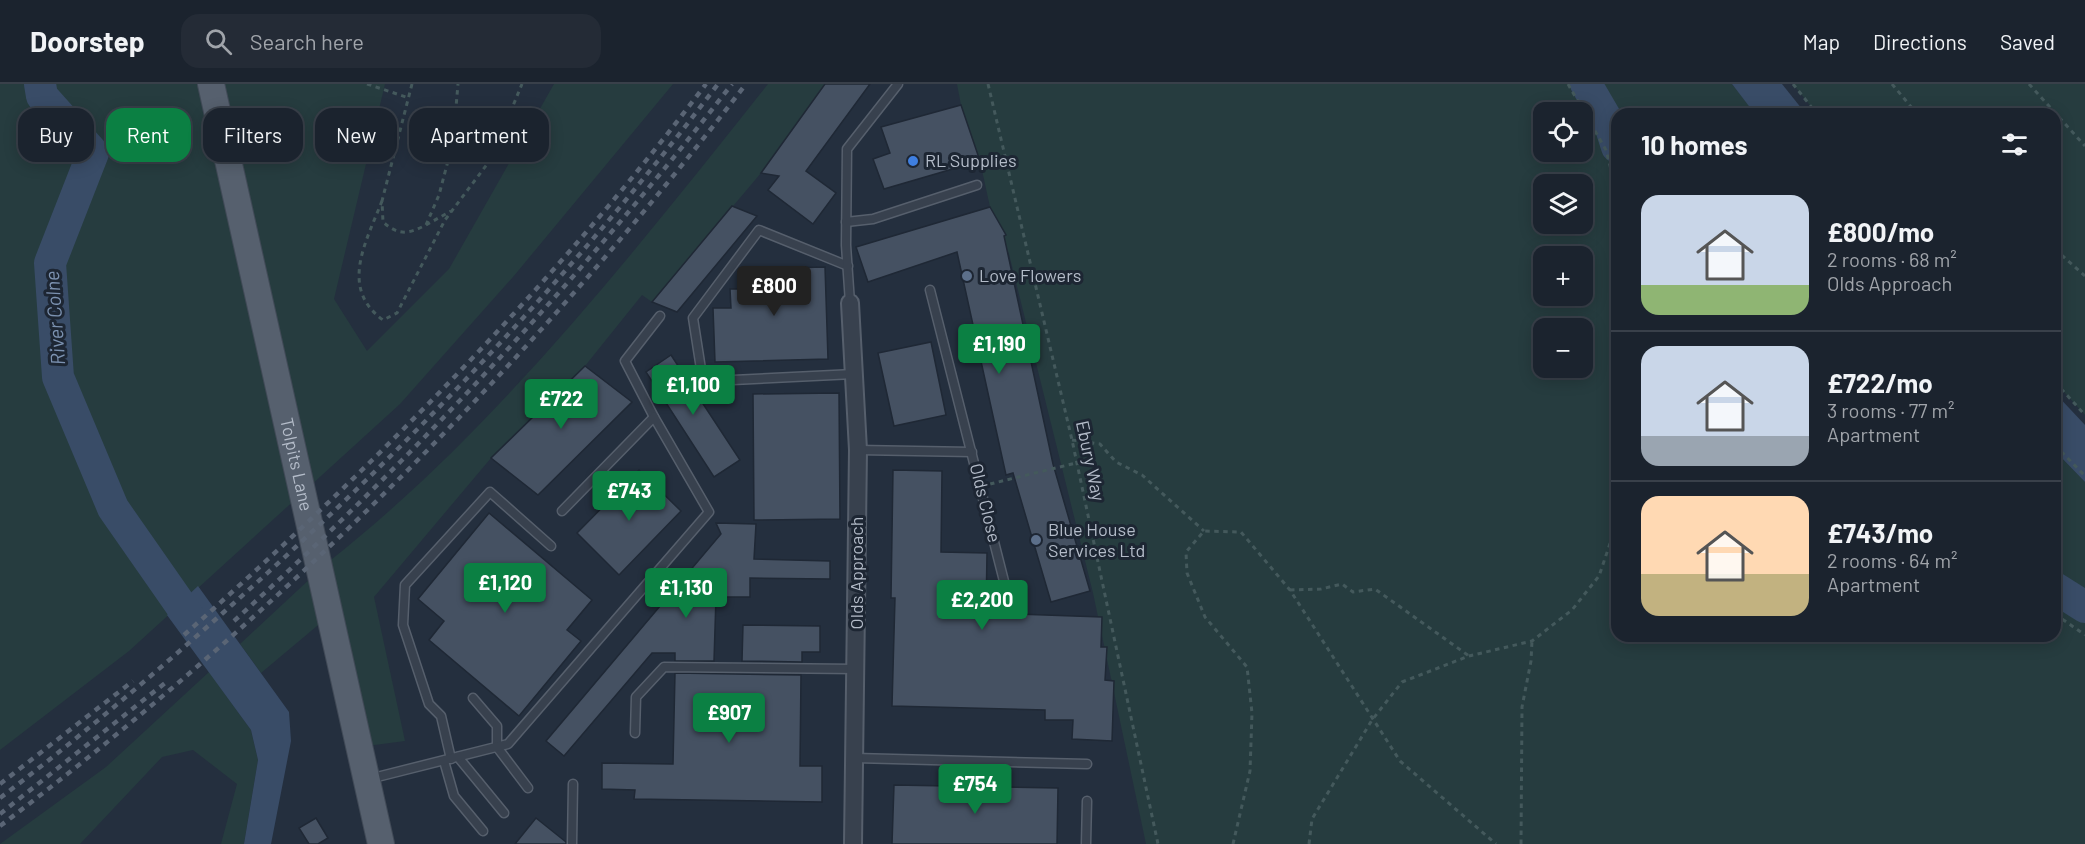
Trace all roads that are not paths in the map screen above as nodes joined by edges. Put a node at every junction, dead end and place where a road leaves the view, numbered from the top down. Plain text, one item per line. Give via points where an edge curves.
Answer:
1 (211, 84) edge
2 (898, 84) edge
3 (977, 185) dead end
4 (846, 222) junction
5 (848, 266) junction
6 (930, 290) dead end
7 (850, 303) joint
8 (660, 316) dead end
9 (854, 374) junction
10 (654, 417) junction
11 (858, 450) junction
12 (972, 452) junction
13 (562, 512) dead end
14 (551, 546) dead end
15 (1006, 589) dead end
16 (856, 669) junction
17 (473, 698) dead end
18 (635, 733) dead end
19 (497, 747) junction
20 (855, 758) junction
21 (451, 759) junction
22 (1088, 764) dead end
23 (366, 780) junction
24 (573, 784) dead end
25 (528, 788) dead end
26 (1087, 801) dead end
27 (504, 813) dead end
28 (483, 831) dead end
29 (381, 844) edge
30 (572, 844) edge
31 (853, 844) edge
32 (1086, 844) edge

1 - 23 main road, Tolpits Lane
2 - 4 lane via 847,149
3 - 4 lane via 873,219
4 - 5 lane
5 - 7 lane
5 - 9 lane via 759,230 693,318 701,369 712,381
6 - 12 lane, Olds Close
7 - 9 street, Olds Approach
8 - 10 lane via 625,361
9 - 11 street, Olds Approach
10 - 13 lane
10 - 19 lane via 710,512 508,744
11 - 12 lane, Olds Close
11 - 16 street, Olds Approach
12 - 15 lane, Olds Close
14 - 21 lane via 490,492 405,585 404,625 429,704 441,716
16 - 18 lane via 664,667 636,697
16 - 20 street, Olds Approach
17 - 19 lane via 497,726
19 - 21 lane
19 - 25 lane
20 - 22 lane
20 - 31 street, Olds Approach
21 - 23 lane
21 - 27 lane
21 - 28 lane via 454,796
23 - 29 main road, Tolpits Lane
24 - 30 lane
26 - 32 lane

